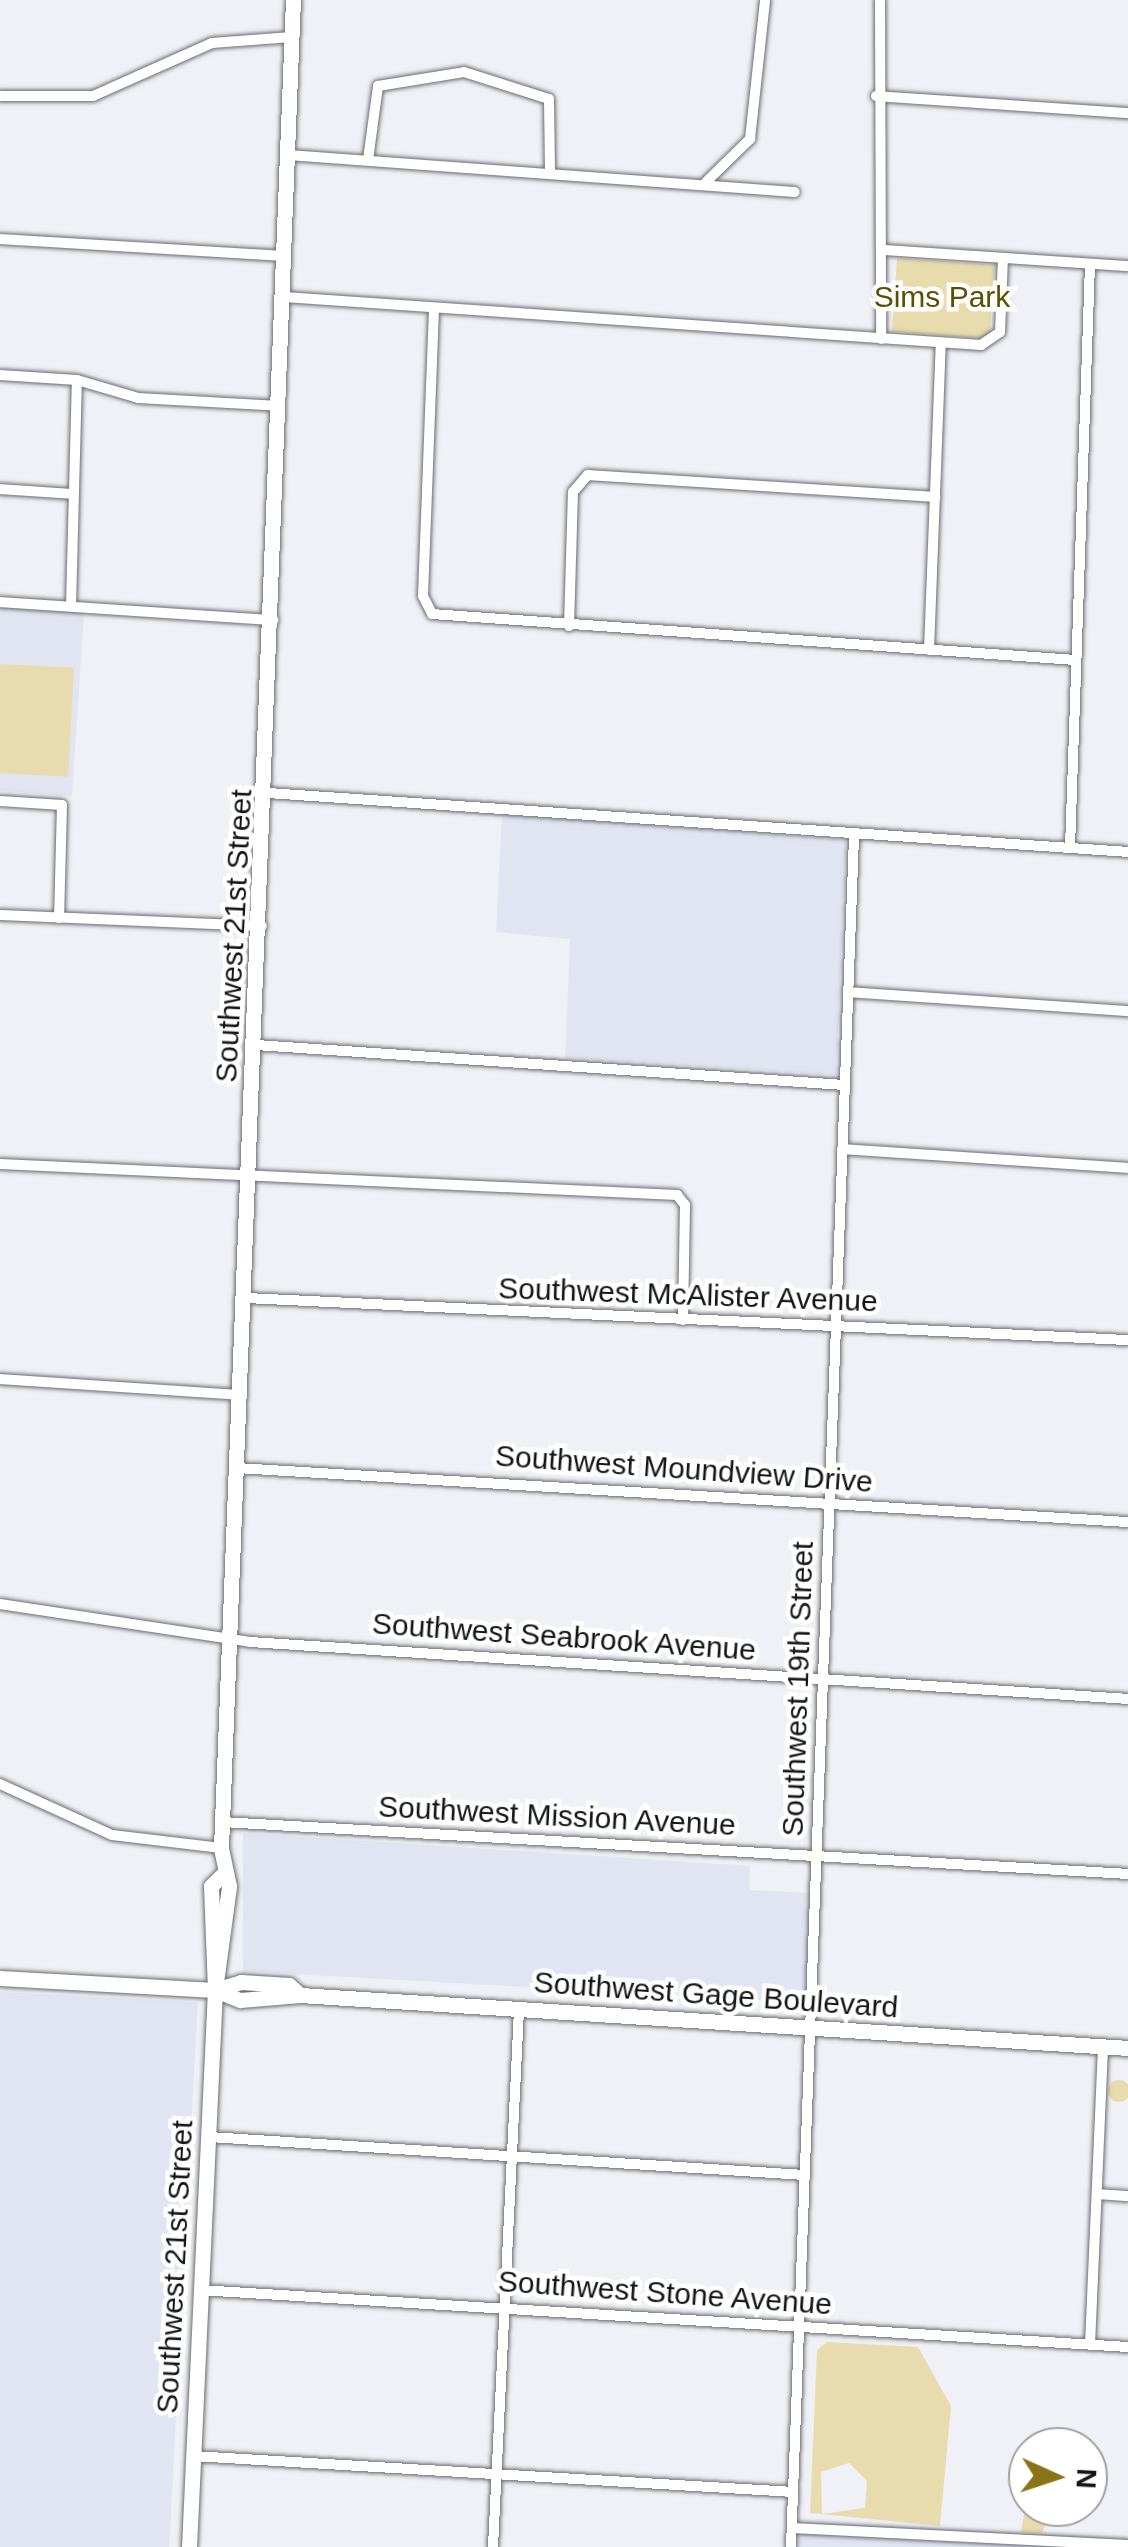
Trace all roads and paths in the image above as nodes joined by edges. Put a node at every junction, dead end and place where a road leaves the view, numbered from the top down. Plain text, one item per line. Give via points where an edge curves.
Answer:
1 (293, 0) edge
2 (764, 0) edge
3 (880, 0) edge
4 (292, 37) junction
5 (0, 96) edge
6 (876, 96) junction
7 (1128, 112) edge
8 (288, 156) junction
9 (368, 160) junction
10 (550, 170) junction
11 (705, 182) junction
12 (795, 192) dead end
13 (0, 239) edge
14 (886, 250) junction
15 (284, 256) junction
16 (1003, 258) junction
17 (1090, 264) junction
18 (1128, 266) edge
19 (284, 297) junction
20 (434, 309) junction
21 (882, 339) junction
22 (942, 343) junction
23 (0, 374) edge
24 (76, 380) junction
25 (280, 406) junction
26 (0, 489) edge
27 (74, 494) junction
28 (935, 497) junction
29 (0, 602) edge
30 (71, 606) junction
31 (274, 620) junction
32 (568, 626) junction
33 (929, 650) junction
34 (1076, 660) junction
35 (268, 793) junction
36 (0, 801) edge
37 (854, 834) junction
38 (1070, 848) junction
39 (1128, 852) edge
40 (0, 916) edge
41 (59, 918) junction
42 (263, 926) junction
43 (848, 992) junction
44 (1128, 1011) edge
45 (256, 1044) junction
46 (844, 1084) junction
47 (842, 1149) junction
48 (0, 1164) edge
49 (1128, 1168) edge
50 (250, 1174) junction
51 (246, 1298) junction
52 (683, 1320) junction
53 (836, 1326) junction
54 (1128, 1340) edge
55 (0, 1379) edge
56 (241, 1395) junction
57 (237, 1468) junction
58 (830, 1504) junction
59 (1128, 1522) edge
60 (0, 1604) edge
61 (229, 1640) junction
62 (823, 1679) junction
63 (1128, 1700) edge
64 (0, 1784) edge
65 (222, 1822) junction
66 (221, 1848) junction
67 (817, 1855) junction
68 (1128, 1874) edge
69 (0, 1978) edge
70 (215, 1990) junction
71 (519, 2010) junction
72 (811, 2028) junction
73 (1103, 2047) junction
74 (1128, 2048) edge
75 (210, 2137) junction
76 (510, 2158) junction
77 (804, 2176) junction
78 (1098, 2194) junction
79 (1128, 2196) edge
80 (199, 2290) junction
81 (502, 2308) junction
82 (799, 2326) junction
83 (1090, 2345) junction
84 (1128, 2347) edge
85 (193, 2456) junction
86 (496, 2475) junction
87 (793, 2492) junction
88 (792, 2528) junction
89 (1128, 2546) edge
90 (189, 2547) edge
91 (493, 2547) edge
92 (791, 2547) edge

1 - 4 main road, Southwest 21st Street
2 - 11 street via 750,139
3 - 6 street
4 - 5 street via 212,44 93,96
4 - 8 main road, Southwest 21st Street
6 - 7 street
6 - 14 street
8 - 9 street
8 - 15 main road, Southwest 21st Street
9 - 10 street
9 - 10 street via 378,86 464,72 549,99
10 - 11 street
11 - 12 street
13 - 15 street
14 - 16 street
14 - 21 street
15 - 19 main road, Southwest 21st Street
16 - 17 street
16 - 22 street via 999,338
17 - 18 street
17 - 34 street
19 - 20 street
19 - 25 main road, Southwest 21st Street
20 - 21 street
20 - 32 street via 424,603 436,616
21 - 22 street
22 - 28 street
23 - 24 street
24 - 25 street via 138,398
24 - 27 street
25 - 31 main road, Southwest 21st Street
26 - 27 street
27 - 30 street
28 - 32 street via 596,474 573,492
28 - 33 street
29 - 30 street
30 - 31 street
31 - 35 main road, Southwest 21st Street
32 - 33 street
33 - 34 street
34 - 38 street
35 - 37 street
35 - 42 main road, Southwest 21st Street
36 - 41 street via 62,805
37 - 38 street
37 - 43 street, Southwest 19th Street
38 - 39 street
40 - 41 street
41 - 42 street
42 - 45 main road, Southwest 21st Street
43 - 44 street
43 - 46 street, Southwest 19th Street
45 - 46 street
45 - 50 main road, Southwest 21st Street
46 - 47 street, Southwest 19th Street
47 - 49 street
47 - 53 street, Southwest 19th Street
48 - 50 street
50 - 51 main road, Southwest 21st Street
50 - 52 street via 684,1200
51 - 52 street, Southwest McAlister Avenue
51 - 56 main road, Southwest 21st Street
52 - 53 street, Southwest McAlister Avenue
53 - 54 street, Southwest McAlister Avenue
53 - 58 street, Southwest 19th Street
55 - 56 street
56 - 57 main road, Southwest 21st Street
57 - 58 street, Southwest Moundview Drive
57 - 61 main road, Southwest 21st Street
58 - 59 street, Southwest Moundview Drive
58 - 62 street, Southwest 19th Street
60 - 61 street, Southwest Seabrook Avenue
61 - 62 street, Southwest Seabrook Avenue
61 - 65 main road, Southwest 21st Street
62 - 63 street, Southwest Seabrook Avenue
62 - 67 street, Southwest 19th Street
64 - 66 street via 112,1835
65 - 66 main road, Southwest 21st Street
65 - 67 street, Southwest Mission Avenue
66 - 70 main road, Southwest 21st Street via 225,1964
67 - 68 street, Southwest Mission Avenue
67 - 72 street, Southwest 19th Street
69 - 70 main road, Southwest Gage Boulevard
70 - 71 main road, Southwest Gage Boulevard via 289,1985 300,1996
70 - 75 main road, Southwest 21st Street
71 - 72 main road, Southwest Gage Boulevard
71 - 76 street
72 - 73 main road, Southwest Gage Boulevard
72 - 77 street, Southwest 19th Street
73 - 74 main road, Southwest Gage Boulevard
73 - 78 street
75 - 76 street
75 - 80 main road, Southwest 21st Street
76 - 77 street
76 - 81 street
77 - 82 street, Southwest 19th Street
78 - 79 street
78 - 83 street
80 - 81 street, Southwest Stone Avenue
80 - 85 main road, Southwest 21st Street
81 - 82 street, Southwest Stone Avenue
81 - 86 street
82 - 83 street, Southwest Stone Avenue
82 - 87 street, Southwest 19th Street
83 - 84 street, Southwest Stone Avenue
85 - 86 street
85 - 90 main road, Southwest 21st Street
86 - 87 street
86 - 91 street
87 - 88 street, Southwest 19th Street
88 - 89 street
88 - 92 street, Southwest 19th Street

